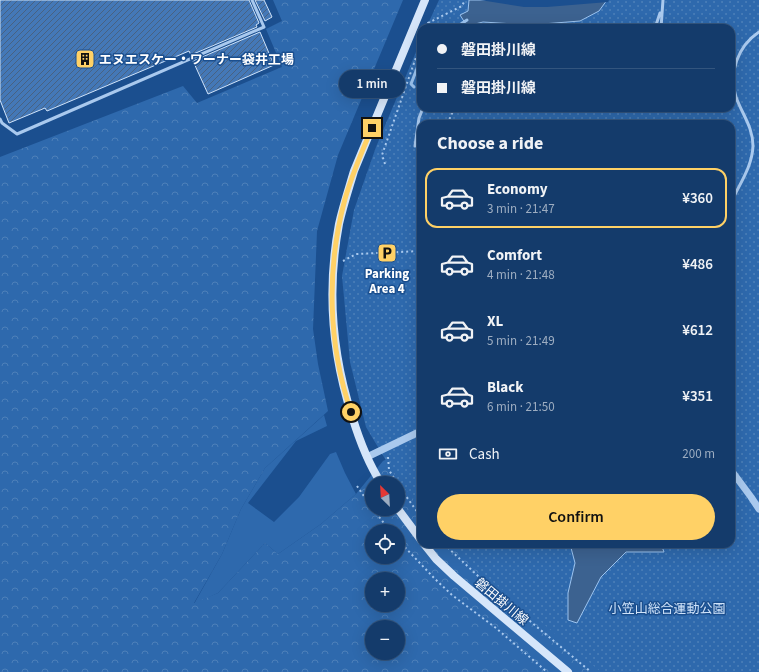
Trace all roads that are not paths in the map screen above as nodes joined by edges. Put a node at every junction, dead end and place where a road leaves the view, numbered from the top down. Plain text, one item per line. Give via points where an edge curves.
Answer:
1 (252, 0) edge
2 (425, 0) edge
3 (663, 0) edge
4 (662, 9) junction
5 (656, 24) edge
6 (661, 24) edge
7 (759, 32) edge
8 (735, 72) edge
9 (735, 88) edge
10 (0, 119) edge
11 (417, 132) edge
12 (415, 146) dead end
13 (735, 196) edge
14 (417, 433) edge
15 (367, 457) junction
16 (735, 475) edge
17 (377, 476) edge
18 (759, 509) edge
19 (403, 516) edge
20 (417, 535) edge
21 (427, 548) edge
22 (568, 672) edge

1 - 10 lane via 264,27 17,134
2 - 15 main road via 354,171 345,198 336,244 332,296 340,374 347,402
3 - 4 lane
4 - 5 lane
4 - 6 lane
7 - 8 lane via 744,46 736,62
9 - 13 lane via 749,124 753,146 748,168
11 - 12 lane
14 - 15 street
15 - 17 main road
16 - 18 street
19 - 20 main road
21 - 22 main road, 磐田掛川線 via 454,576

